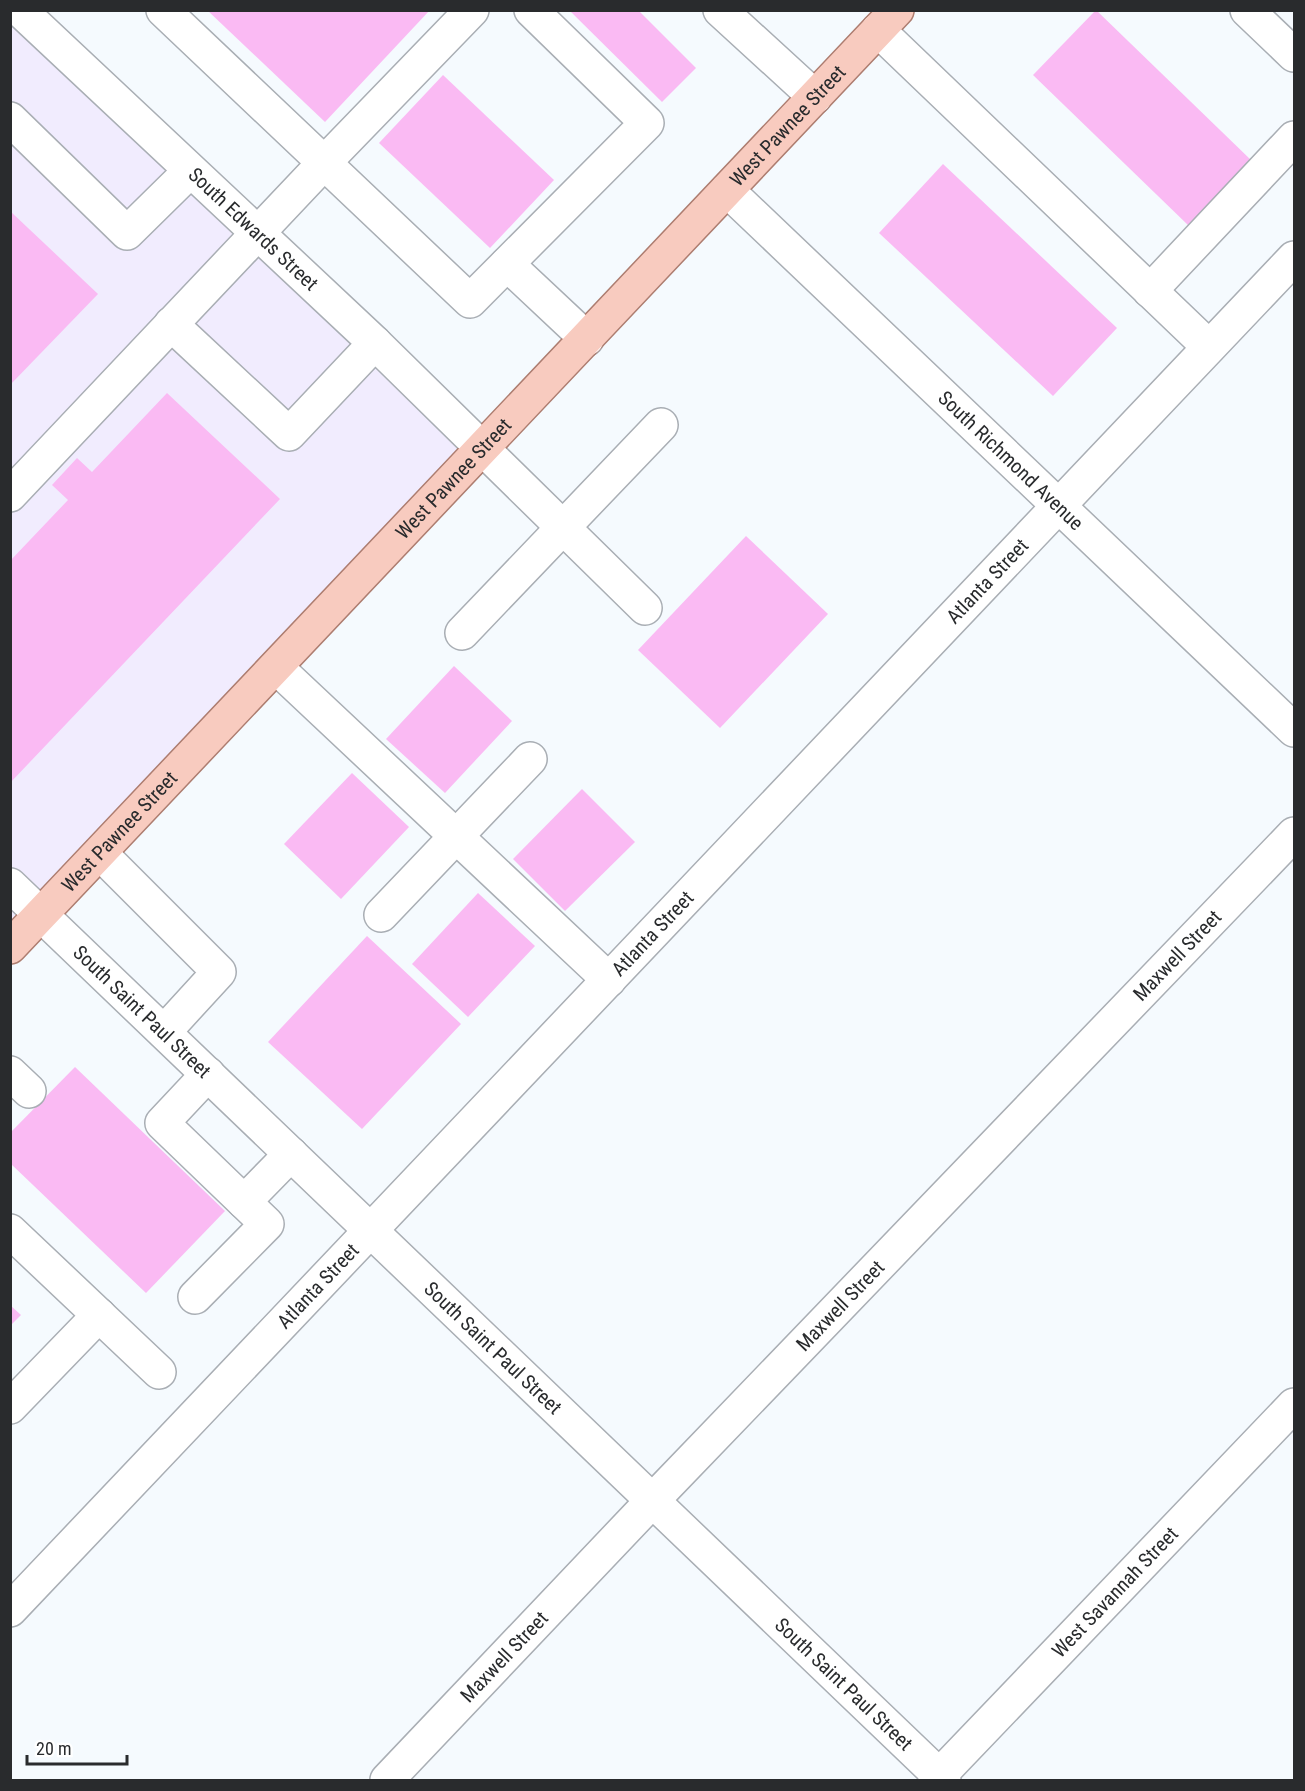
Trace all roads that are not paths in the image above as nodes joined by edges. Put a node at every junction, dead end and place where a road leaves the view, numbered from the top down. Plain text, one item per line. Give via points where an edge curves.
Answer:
1 (20, 10) edge
2 (163, 10) edge
3 (472, 10) edge
4 (531, 10) edge
5 (720, 10) edge
6 (1247, 10) edge
7 (887, 20) edge
8 (1294, 55) edge
9 (815, 97) junction
10 (10, 119) edge
11 (1294, 138) edge
12 (323, 164) junction
13 (190, 171) junction
14 (727, 190) junction
15 (258, 234) junction
16 (1294, 258) edge
17 (507, 264) junction
18 (1150, 291) junction
19 (171, 324) junction
20 (587, 339) junction
21 (375, 343) junction
22 (1209, 347) junction
23 (661, 425) dead end
24 (482, 449) junction
25 (10, 495) edge
26 (1058, 505) junction
27 (563, 528) junction
28 (645, 608) dead end
29 (462, 633) dead end
30 (276, 667) junction
31 (1294, 730) edge
32 (530, 759) dead end
33 (1294, 834) edge
34 (456, 836) junction
35 (99, 853) junction
36 (10, 885) edge
37 (42, 915) junction
38 (381, 915) dead end
39 (10, 947) edge
40 (609, 980) junction
41 (164, 1032) junction
42 (208, 1074) junction
43 (291, 1154) junction
44 (244, 1202) junction
45 (10, 1232) edge
46 (372, 1232) junction
47 (195, 1297) dead end
48 (99, 1316) junction
49 (159, 1372) dead end
50 (1294, 1405) edge
51 (10, 1407) edge
52 (652, 1500) junction
53 (13, 1601) edge
54 (939, 1779) edge
55 (387, 1780) edge

1 - 13 street, South Edwards Street
2 - 12 street
3 - 12 street
4 - 17 street via 647,123
5 - 9 street
6 - 8 street
7 - 9 main road, West Pawnee Street
7 - 18 street
9 - 14 main road, West Pawnee Street
10 - 13 street via 127,233
11 - 18 street
12 - 15 street
12 - 17 street via 470,301
13 - 15 street, South Edwards Street
14 - 20 main road, West Pawnee Street
14 - 26 street, South Richmond Avenue
15 - 19 street
15 - 21 street, South Edwards Street
16 - 22 street, Atlanta Street
17 - 20 street
18 - 22 street
19 - 21 street via 290,434
19 - 25 street
20 - 24 main road, West Pawnee Street
21 - 24 street, South Edwards Street
22 - 26 street, Atlanta Street
23 - 27 street
24 - 27 street, South Edwards Street
24 - 30 main road, West Pawnee Street
26 - 31 street, South Richmond Avenue
26 - 40 street, Atlanta Street
27 - 28 street, South Edwards Street
27 - 29 street
30 - 34 street
30 - 35 main road, West Pawnee Street
32 - 34 street
33 - 52 street, Maxwell Street
34 - 38 street
34 - 40 street
35 - 37 main road, West Pawnee Street
35 - 41 street via 219,972
36 - 37 street, South Saint Paul Street
37 - 39 main road, West Pawnee Street
37 - 41 street, South Saint Paul Street
40 - 46 street, Atlanta Street
41 - 42 street, South Saint Paul Street
42 - 43 street, South Saint Paul Street
42 - 44 street via 162,1123
43 - 44 street
43 - 46 street, South Saint Paul Street
44 - 47 street via 267,1224
45 - 48 street
46 - 52 street, South Saint Paul Street
46 - 53 street, Atlanta Street
48 - 49 street
48 - 51 street
50 - 54 street, West Savannah Street
52 - 54 street, South Saint Paul Street
52 - 55 street, Maxwell Street

